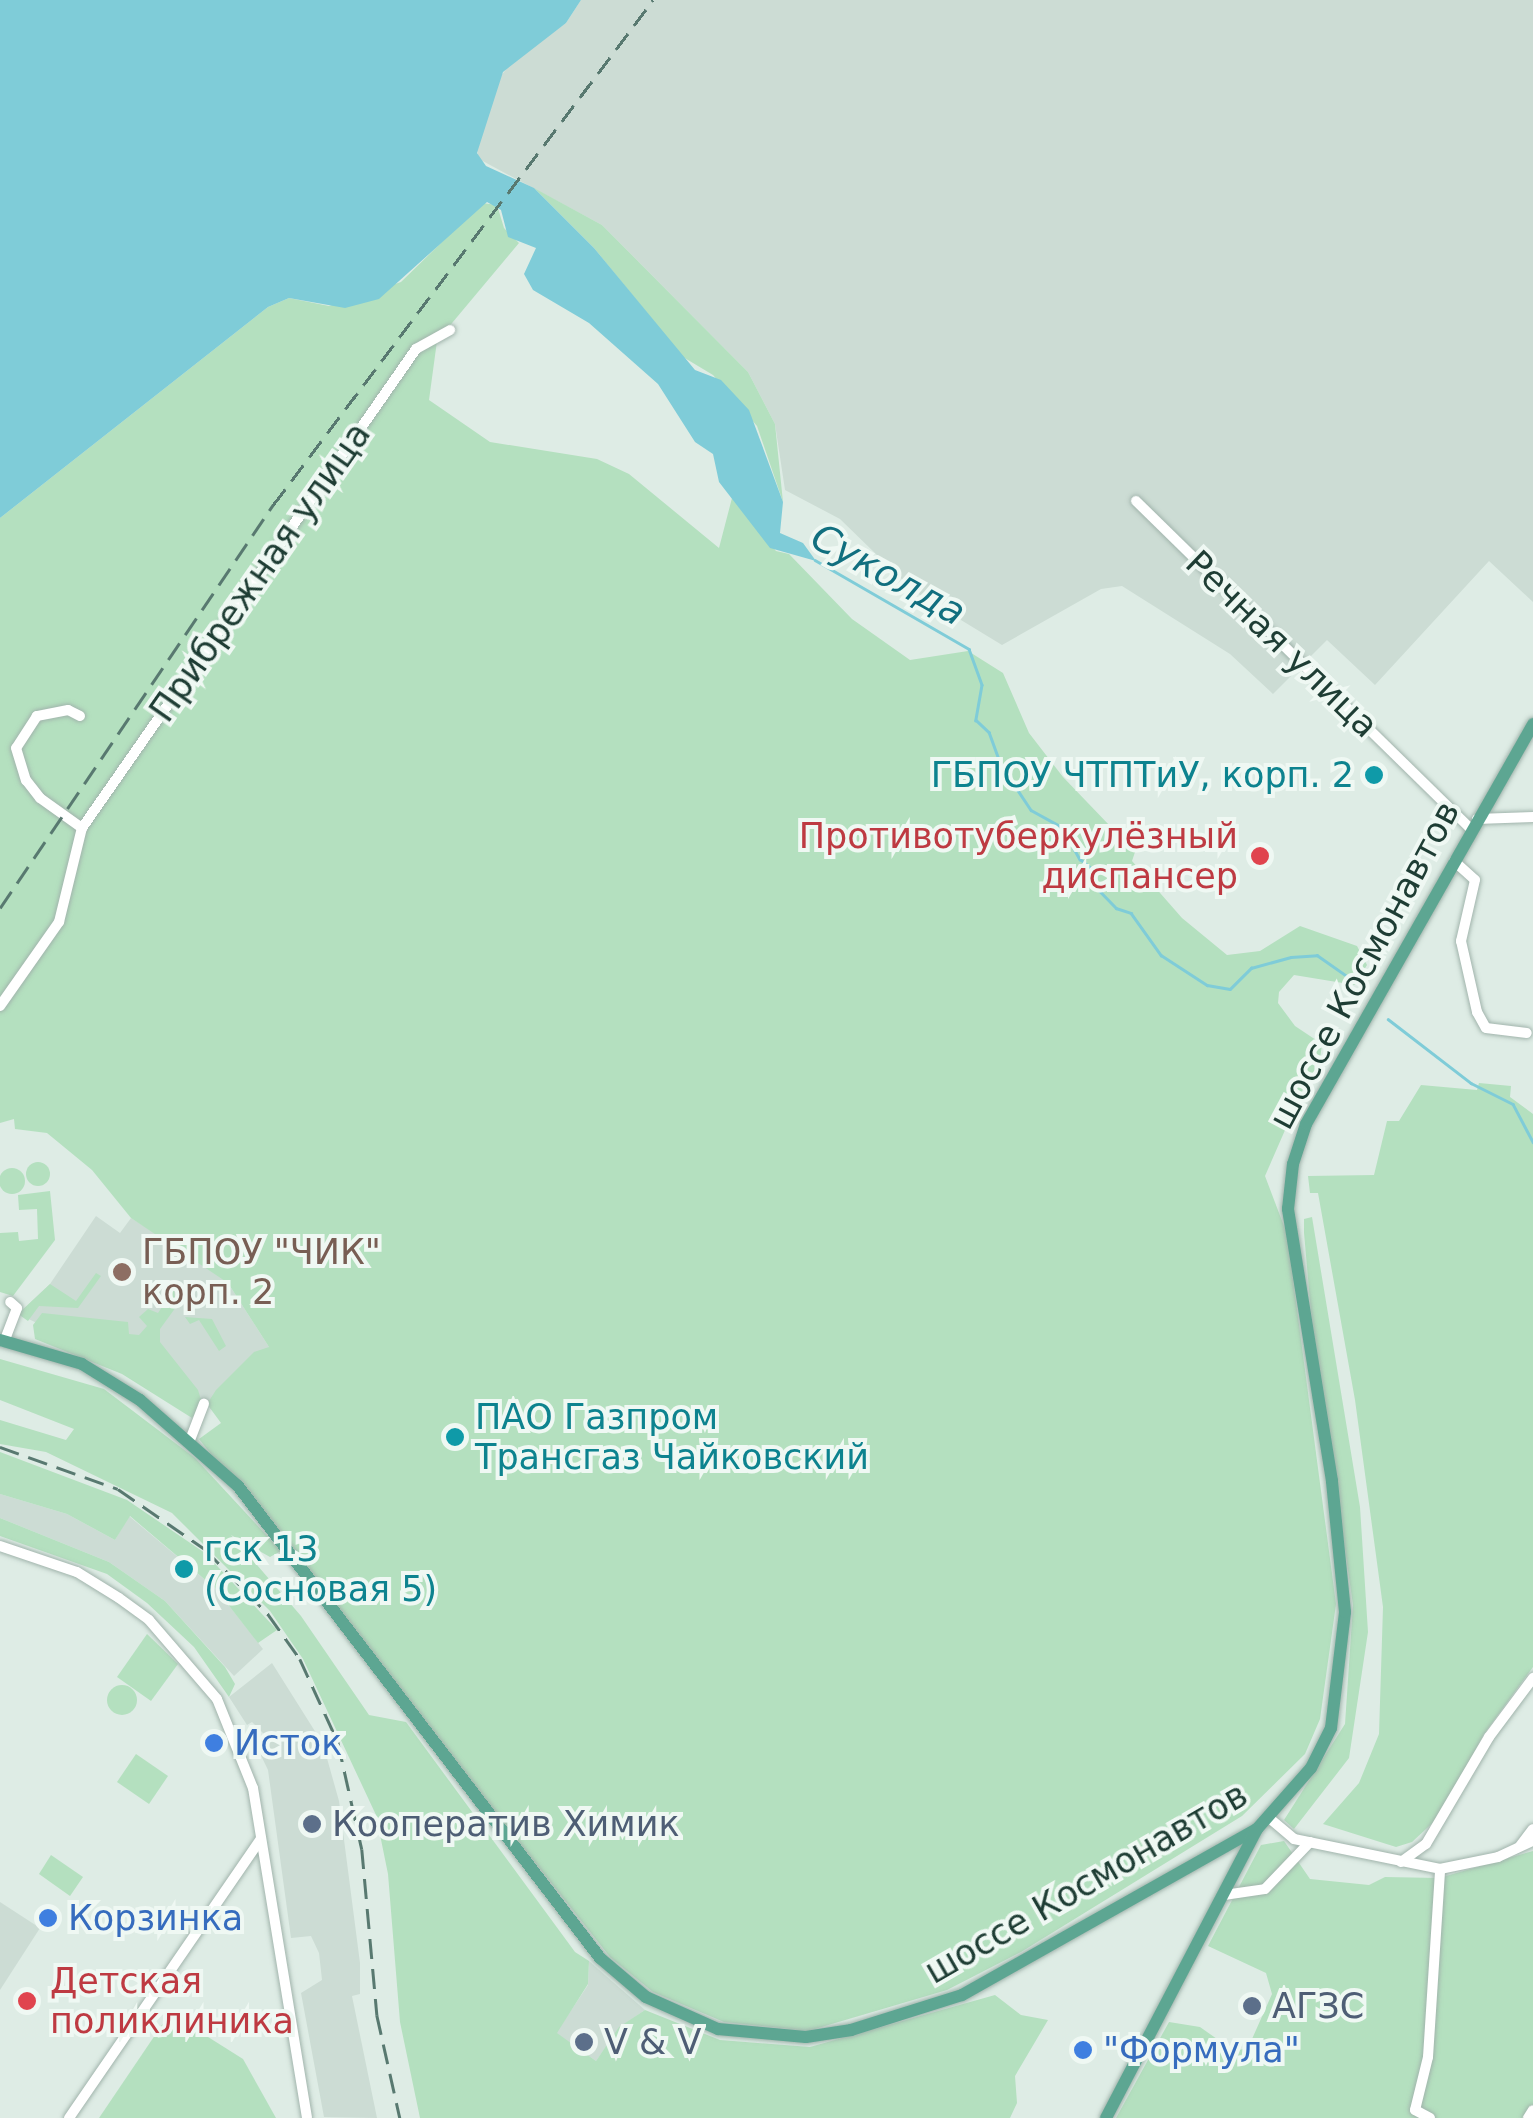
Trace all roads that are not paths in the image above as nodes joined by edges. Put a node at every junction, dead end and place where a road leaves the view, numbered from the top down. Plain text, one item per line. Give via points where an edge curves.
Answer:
1 (450, 330) dead end
2 (1136, 501) dead end
3 (80, 716) dead end
4 (1533, 724) edge
5 (1533, 817) edge
6 (1474, 823) junction
7 (82, 828) junction
8 (1454, 861) junction
9 (0, 1006) edge
10 (1527, 1033) dead end
11 (10, 1302) dead end
12 (2, 1341) edge
13 (204, 1404) dead end
14 (190, 1440) junction
15 (0, 1546) edge
16 (1533, 1678) edge
17 (1268, 1817) junction
18 (1258, 1829) junction
19 (1533, 1829) edge
20 (262, 1839) junction
21 (1533, 1841) edge
22 (1310, 1842) junction
23 (1520, 1846) junction
24 (1402, 1862) junction
25 (1440, 1869) junction
26 (1224, 1896) junction
27 (1533, 2110) edge
28 (69, 2118) edge
29 (306, 2118) edge
30 (1106, 2118) edge
31 (1430, 2118) edge
32 (1528, 2118) edge

1 - 7 street, Прибрежная улица via 416,349
2 - 6 street, Речная улица
3 - 7 street via 68,710 38,716 16,748 40,798
4 - 6 main road, шоссе Космонавтов
5 - 6 street
6 - 8 main road, шоссе Космонавтов
7 - 9 street, Прибрежная улица via 59,922
8 - 10 street via 1475,880 1461,941 1476,1012 1486,1028
8 - 17 main road, шоссе Космонавтов via 1306,1124 1293,1164 1288,1209 1345,1612 1331,1728 1311,1768
11 - 12 street via 17,1308
12 - 14 main road, шоссе Космонавтов via 82,1364
13 - 14 street
14 - 18 main road, шоссе Космонавтов via 295,1555 600,1958 668,2012 718,2029 806,2036 917,2012 962,1995
15 - 20 street via 77,1572 120,1598 189,1662 218,1699 239,1745
16 - 24 street via 1488,1737 1426,1844
17 - 18 main road, шоссе Космонавтов
17 - 22 street via 1294,1839
18 - 26 main road
19 - 23 street
20 - 28 street
20 - 29 street
21 - 23 street
22 - 24 street
22 - 26 street via 1265,1889
23 - 25 street
24 - 25 street
25 - 31 street via 1428,2057 1415,2110
26 - 30 main road
27 - 32 street

